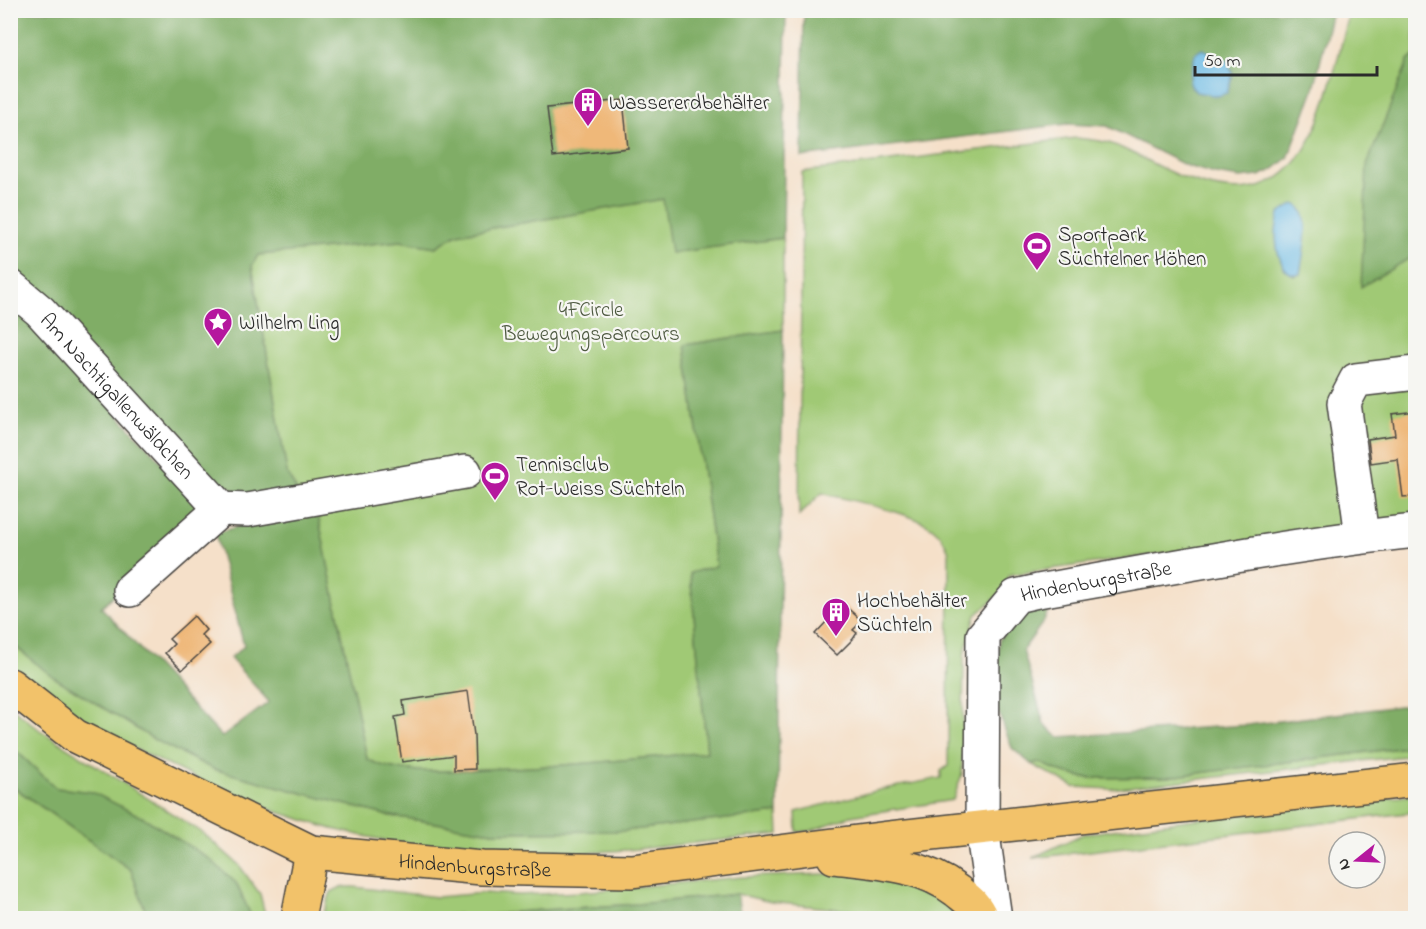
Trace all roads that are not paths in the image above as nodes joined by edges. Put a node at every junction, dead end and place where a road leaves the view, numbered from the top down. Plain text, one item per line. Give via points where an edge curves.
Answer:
1 (10, 286) edge
2 (1416, 373) edge
3 (465, 472) dead end
4 (221, 509) junction
5 (1416, 531) edge
6 (1362, 536) junction
7 (130, 590) dead end
8 (10, 685) edge
9 (1416, 780) edge
10 (982, 828) junction
11 (788, 851) junction
12 (311, 852) junction
13 (298, 918) edge
14 (981, 918) edge
15 (995, 918) edge

1 - 4 street, Am Nachtigallenwäldchen via 40,311
2 - 6 street via 1356,380 1344,403
3 - 4 street via 249,510
4 - 7 street
5 - 6 street, Hindenburgstraße
6 - 10 street, Hindenburgstraße via 1016,596 983,636
8 - 12 main road, Hindenburgstraße via 75,736
9 - 10 main road, Hindenburgstraße
10 - 11 main road, Hindenburgstraße
10 - 15 street, Hindenburgstraße
11 - 12 main road, Hindenburgstraße via 632,871 482,868
11 - 14 main road via 905,866 943,880 975,905
12 - 13 main road

